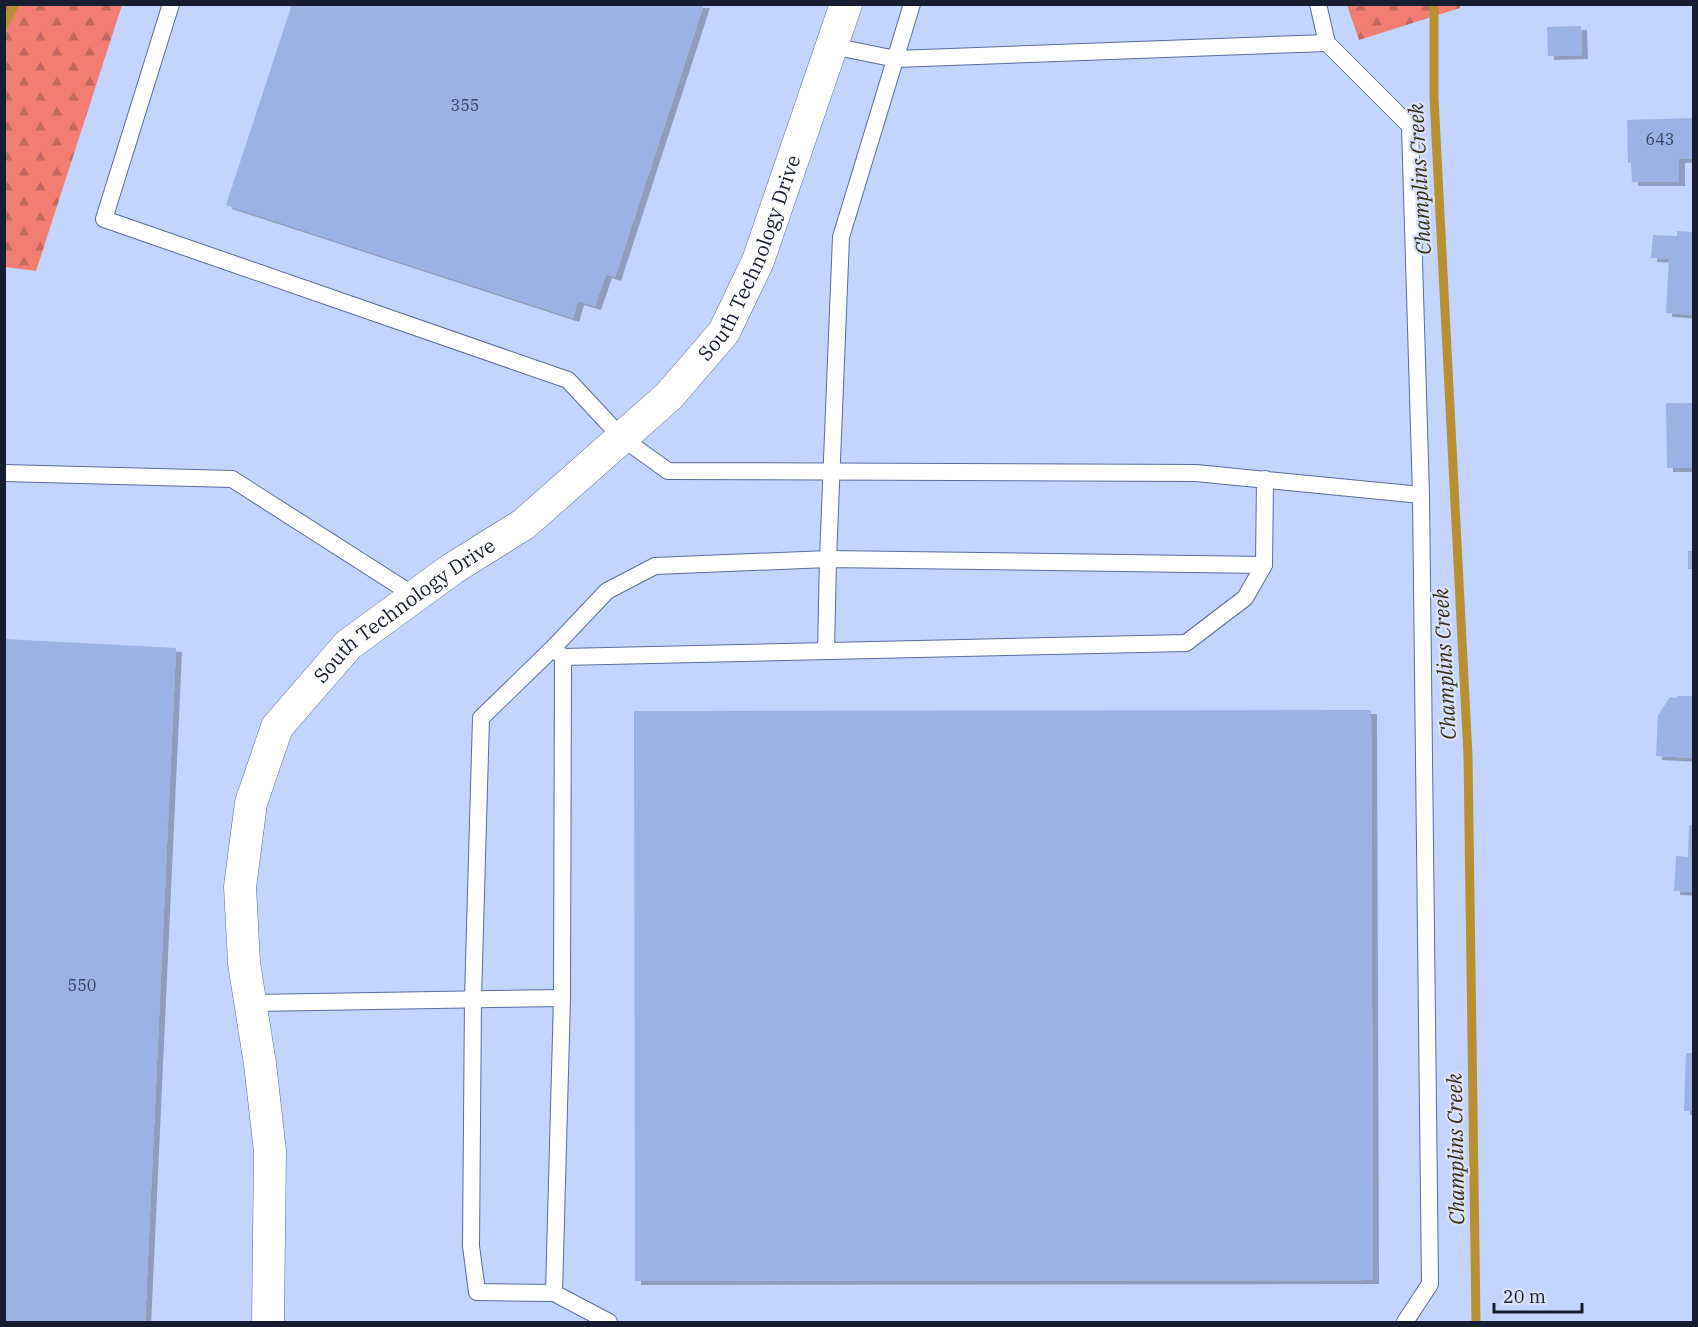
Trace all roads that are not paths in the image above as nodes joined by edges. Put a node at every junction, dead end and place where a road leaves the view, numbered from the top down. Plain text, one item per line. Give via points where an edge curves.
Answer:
1 (171, 4) edge
2 (846, 4) edge
3 (912, 4) edge
4 (1318, 4) edge
5 (1327, 43) junction
6 (832, 46) junction
7 (896, 59) junction
8 (622, 438) junction
9 (831, 472) junction
10 (4, 473) edge
11 (1265, 479) junction
12 (1421, 495) junction
13 (828, 560) junction
14 (1264, 565) junction
15 (415, 596) junction
16 (826, 651) junction
17 (558, 653) junction
18 (473, 998) junction
19 (562, 998) junction
20 (250, 1003) junction
21 (554, 1293) junction
22 (268, 1323) edge
23 (609, 1323) edge
24 (1405, 1323) edge

1 - 8 lane via 104,219 568,380
2 - 6 street, South Technology Drive
3 - 7 lane
4 - 5 lane
5 - 7 lane
5 - 12 lane via 1410,126
6 - 7 lane
6 - 8 street, South Technology Drive via 758,261 724,332 669,396
7 - 9 lane via 841,237
8 - 9 lane via 668,471
8 - 15 street, South Technology Drive via 524,524
9 - 11 lane via 1196,473
9 - 13 lane
10 - 15 lane via 232,479
11 - 12 lane
11 - 14 lane
12 - 24 lane via 1430,1284
13 - 14 lane
13 - 16 lane
13 - 17 lane via 655,566 607,591
14 - 16 lane via 1245,598 1186,643
15 - 20 street, South Technology Drive via 348,645 277,727 251,803 240,887 243,963
16 - 17 lane
17 - 18 lane via 481,718
17 - 19 lane
18 - 19 lane
18 - 20 lane
18 - 21 lane via 471,1246 477,1292
19 - 21 lane
20 - 22 street, South Technology Drive via 270,1150
21 - 23 lane

